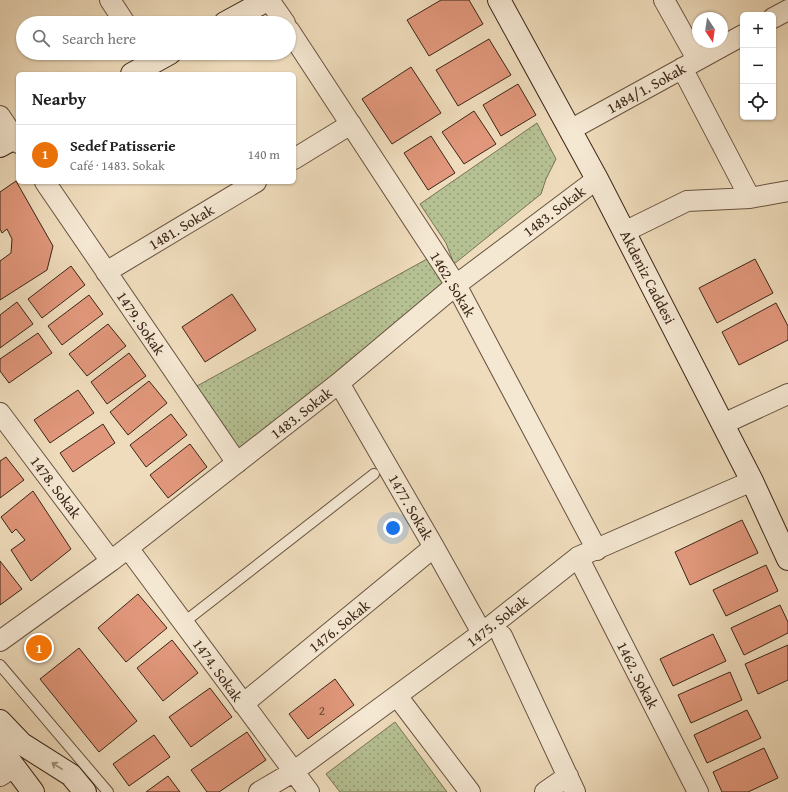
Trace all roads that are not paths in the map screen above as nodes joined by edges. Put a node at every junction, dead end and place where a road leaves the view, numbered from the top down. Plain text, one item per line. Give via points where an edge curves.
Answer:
1 (110, 0) edge
2 (268, 0) edge
3 (499, 0) edge
4 (664, 0) edge
5 (788, 10) edge
6 (120, 16) edge
7 (238, 16) edge
8 (279, 16) edge
9 (776, 16) edge
10 (740, 37) edge
11 (296, 41) edge
12 (152, 60) edge
13 (142, 64) edge
14 (690, 64) junction
15 (0, 116) edge
16 (351, 124) junction
17 (570, 130) junction
18 (13, 140) edge
19 (296, 158) edge
20 (597, 179) junction
21 (46, 184) edge
22 (253, 184) edge
23 (788, 191) edge
24 (750, 198) junction
25 (624, 232) junction
26 (106, 272) junction
27 (456, 285) junction
28 (339, 383) junction
29 (788, 394) edge
30 (0, 414) edge
31 (723, 424) junction
32 (237, 463) junction
33 (374, 474) dead end
34 (752, 482) junction
35 (434, 547) junction
36 (128, 548) junction
37 (597, 550) junction
38 (578, 557) junction
39 (788, 559) edge
40 (112, 560) junction
41 (183, 623) junction
42 (482, 633) junction
43 (502, 636) dead end
44 (0, 641) edge
45 (0, 665) edge
46 (397, 696) junction
47 (243, 704) junction
48 (0, 721) edge
49 (0, 748) edge
50 (7, 772) edge
51 (293, 772) junction
52 (571, 784) edge
53 (33, 792) edge
54 (85, 792) edge
55 (108, 792) edge
56 (259, 792) edge
57 (309, 792) edge
58 (470, 792) edge
59 (545, 792) edge
60 (698, 792) edge

1 - 6 street
2 - 7 street
2 - 8 street
3 - 17 street, Akdeniz Caddesi
4 - 14 street
5 - 9 street
10 - 14 street, 1484/1. Sokak
11 - 16 street, 1462. Sokak
12 - 13 street
14 - 17 street, 1484/1. Sokak
14 - 24 street
15 - 18 street
16 - 19 street
16 - 27 street, 1462. Sokak
17 - 20 street, Akdeniz Caddesi
20 - 25 street, Akdeniz Caddesi
20 - 27 street, 1483. Sokak
21 - 26 street, 1479. Sokak
22 - 26 street, 1481. Sokak
23 - 24 street
24 - 25 street via 687,201
25 - 31 street, Akdeniz Caddesi
26 - 32 street, 1479. Sokak
27 - 28 street, 1483. Sokak
27 - 37 street, 1462. Sokak
28 - 32 street, 1483. Sokak
28 - 35 street, 1477. Sokak
29 - 31 street
30 - 40 street, 1478. Sokak
31 - 34 street, Akdeniz Caddesi
32 - 36 street, 1483. Sokak
33 - 41 lane
34 - 37 street, 1475. Sokak
34 - 39 street, Akdeniz Caddesi
35 - 42 street, 1477. Sokak
35 - 47 street, 1476. Sokak
36 - 40 street, 1483. Sokak
36 - 41 street, 1474. Sokak
37 - 38 street, 1475. Sokak
38 - 42 street, 1475. Sokak
38 - 60 street, 1462. Sokak
40 - 44 street, 1483. Sokak
41 - 47 street, 1474. Sokak
42 - 46 street, 1475. Sokak
43 - 52 street
45 - 55 lane
46 - 51 street, 1475. Sokak
46 - 58 street
47 - 51 street, 1474. Sokak
54 -> 48 street via 71,775 22,744
49 - 50 street
50 - 53 street
51 - 56 street, 1475. Sokak
51 - 57 street, 1474. Sokak
52 - 59 street

